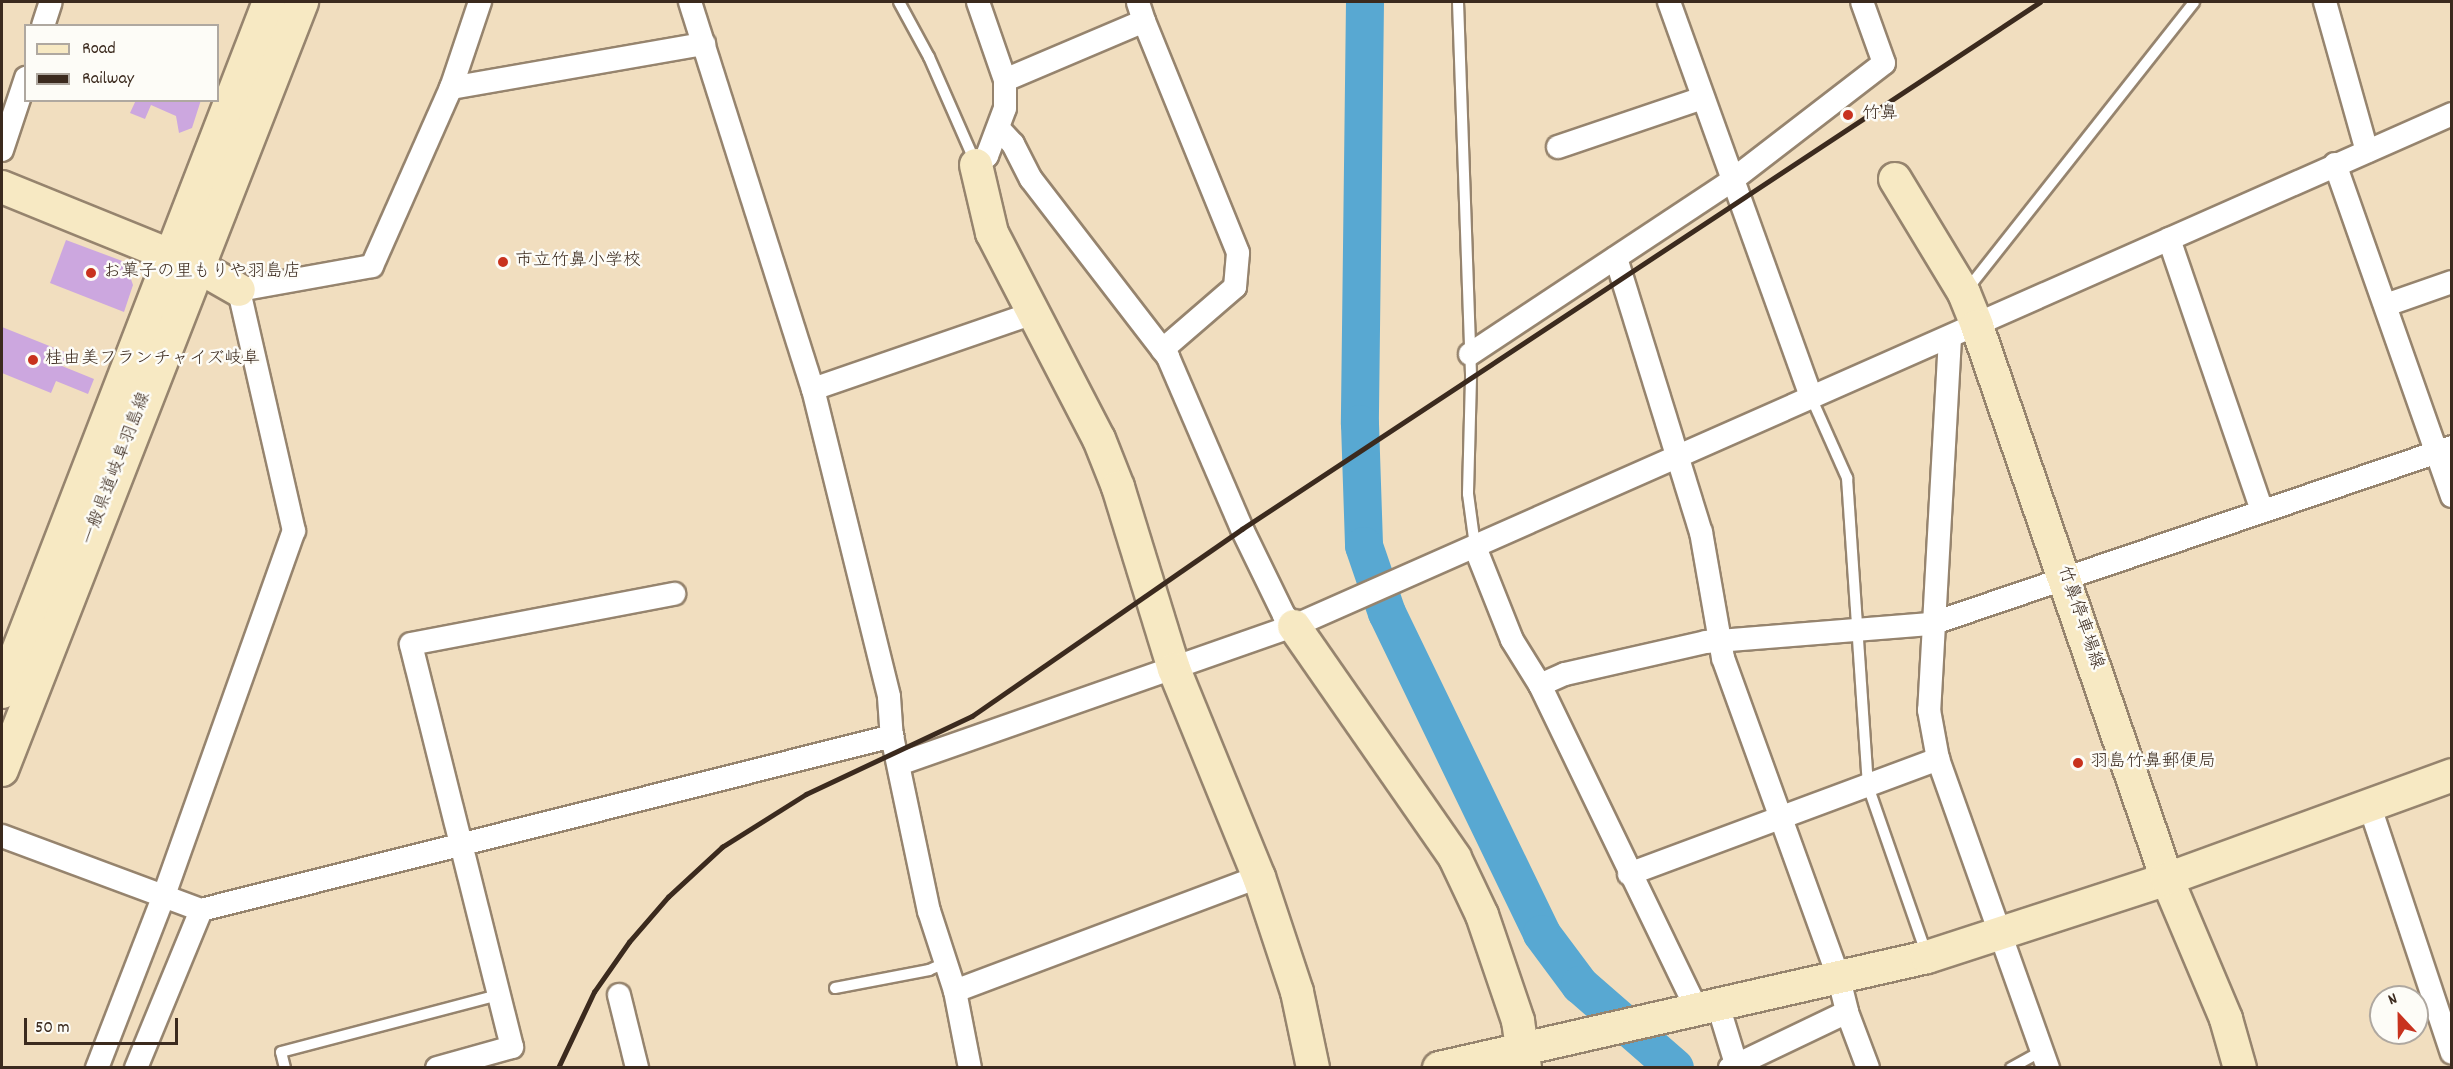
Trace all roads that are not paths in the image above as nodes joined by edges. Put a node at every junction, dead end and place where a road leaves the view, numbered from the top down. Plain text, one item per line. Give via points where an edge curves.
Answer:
1 (51, 2) edge
2 (268, 2) edge
3 (302, 2) edge
4 (480, 2) edge
5 (690, 2) edge
6 (899, 2) edge
7 (978, 2) edge
8 (1458, 2) edge
9 (1669, 2) edge
10 (1862, 2) edge
11 (2194, 2) edge
12 (2325, 2) edge
13 (1141, 11) edge
14 (44, 24) edge
15 (704, 44) junction
16 (1005, 80) junction
17 (24, 84) edge
18 (451, 88) junction
19 (1703, 98) junction
20 (2451, 114) edge
21 (1000, 130) junction
22 (1558, 147) dead end
23 (2, 150) edge
24 (2367, 151) junction
25 (2335, 164) junction
26 (976, 165) junction
27 (1895, 179) dead end
28 (1731, 181) junction
29 (2, 187) edge
30 (2169, 239) junction
31 (1616, 258) junction
32 (183, 260) junction
33 (2451, 282) edge
34 (238, 290) junction
35 (1964, 293) junction
36 (2386, 305) junction
37 (1031, 314) junction
38 (1964, 332) junction
39 (1162, 350) junction
40 (1470, 354) junction
41 (813, 389) junction
42 (1811, 398) junction
43 (2444, 449) edge
44 (1677, 456) junction
45 (2451, 496) edge
46 (2262, 511) junction
47 (1475, 547) junction
48 (2066, 578) junction
49 (674, 594) dead end
50 (1931, 624) junction
51 (1294, 626) junction
52 (1857, 633) junction
53 (1719, 642) junction
54 (1174, 669) junction
55 (1540, 685) junction
56 (2, 692) edge
57 (892, 736) junction
58 (1938, 759) junction
59 (899, 764) junction
60 (2, 770) edge
61 (2451, 775) edge
62 (1868, 786) junction
63 (2369, 804) junction
64 (1781, 818) junction
65 (2, 836) edge
66 (461, 845) junction
67 (1629, 874) junction
68 (1259, 877) junction
69 (2167, 879) junction
70 (163, 898) junction
71 (201, 910) junction
72 (2001, 934) junction
73 (1927, 957) junction
74 (947, 962) junction
75 (1839, 979) junction
76 (835, 988) dead end
77 (955, 991) junction
78 (499, 995) junction
79 (619, 995) dead end
80 (1707, 1007) junction
81 (1847, 1012) junction
82 (2451, 1053) edge
83 (515, 1058) edge
84 (1524, 1058) edge
85 (2045, 1059) edge
86 (1733, 1066) edge
87 (97, 1068) edge
88 (136, 1068) edge
89 (285, 1068) edge
90 (437, 1068) edge
91 (637, 1068) edge
92 (970, 1068) edge
93 (1313, 1068) edge
94 (1439, 1068) edge
95 (1868, 1068) edge
96 (2011, 1068) edge
97 (2240, 1068) edge

1 - 14 street
2 - 32 street, 一般県道岐阜羽島線
3 - 32 street, 一般県道岐阜羽島線
4 - 18 street
5 - 15 street
6 - 26 lane via 929,57
7 - 16 street
8 - 40 lane
9 - 19 street
10 - 28 street via 1884,63
11 - 35 lane
12 - 24 street
13 - 16 street
13 - 39 street via 1238,253 1235,287
15 - 18 street
15 - 41 street
16 - 21 street
17 - 23 street
18 - 34 street via 372,266
19 - 22 street
19 - 28 street
20 - 24 street
21 - 26 street via 987,156
21 - 39 street via 1013,144 1044,197
24 - 25 street
25 - 30 street
25 - 36 street
26 - 37 street via 992,233
27 - 35 street, 竹鼻停車場線
28 - 31 street
28 - 42 street
29 - 32 street
30 - 38 street
30 - 46 street
31 - 40 street
31 - 44 street
32 - 34 street
32 - 56 street, 一般県道岐阜羽島線
32 - 60 street, 一般県道岐阜羽島線
33 - 36 street
34 - 70 street via 294,531
35 - 38 street, 竹鼻停車場線
36 - 43 street
37 - 41 street
37 - 54 street via 1099,439
38 - 42 street
38 - 48 street, 竹鼻停車場線
38 - 50 street
39 - 51 street via 1242,529 1284,615
40 - 47 lane via 1468,494
41 - 57 street via 889,697
42 - 44 street
42 - 52 lane via 1847,478
43 - 45 street
43 - 46 street
44 - 47 street
44 - 53 street via 1701,532
46 - 48 street
47 - 51 street
47 - 55 street via 1512,640
48 - 50 street
48 - 69 street, 竹鼻停車場線
49 - 66 street via 411,644
50 - 52 street
50 - 58 street via 1929,710
51 - 54 street
51 - 84 street via 1455,858 1482,915
52 - 53 street
52 - 62 lane
53 - 55 street via 1565,674
53 - 64 street
54 - 59 street
54 - 68 street
55 - 67 street
57 - 59 street
57 - 66 street
58 - 62 street
58 - 72 street
59 - 74 street via 929,911
61 - 63 street
62 - 64 street
62 - 73 lane
63 - 69 street
63 - 82 street
64 - 67 street
64 - 75 street
65 - 70 street
66 - 71 street
66 - 78 street
67 - 80 street
68 - 77 street
68 - 93 street via 1297,992
69 - 72 street
69 - 97 street, 竹鼻停車場線 via 2226,1019
70 - 71 street
70 - 87 street
71 - 88 street
72 - 73 street
72 - 85 street
73 - 75 street
74 - 76 lane via 929,970
74 - 77 street
75 - 80 street
75 - 81 street
77 - 92 street
78 - 83 street
78 - 89 lane via 281,1052
79 - 91 street
80 - 84 street via 1596,1031
80 - 86 street
81 - 86 street
81 - 95 street
83 - 90 street
84 - 94 street
85 - 96 lane

